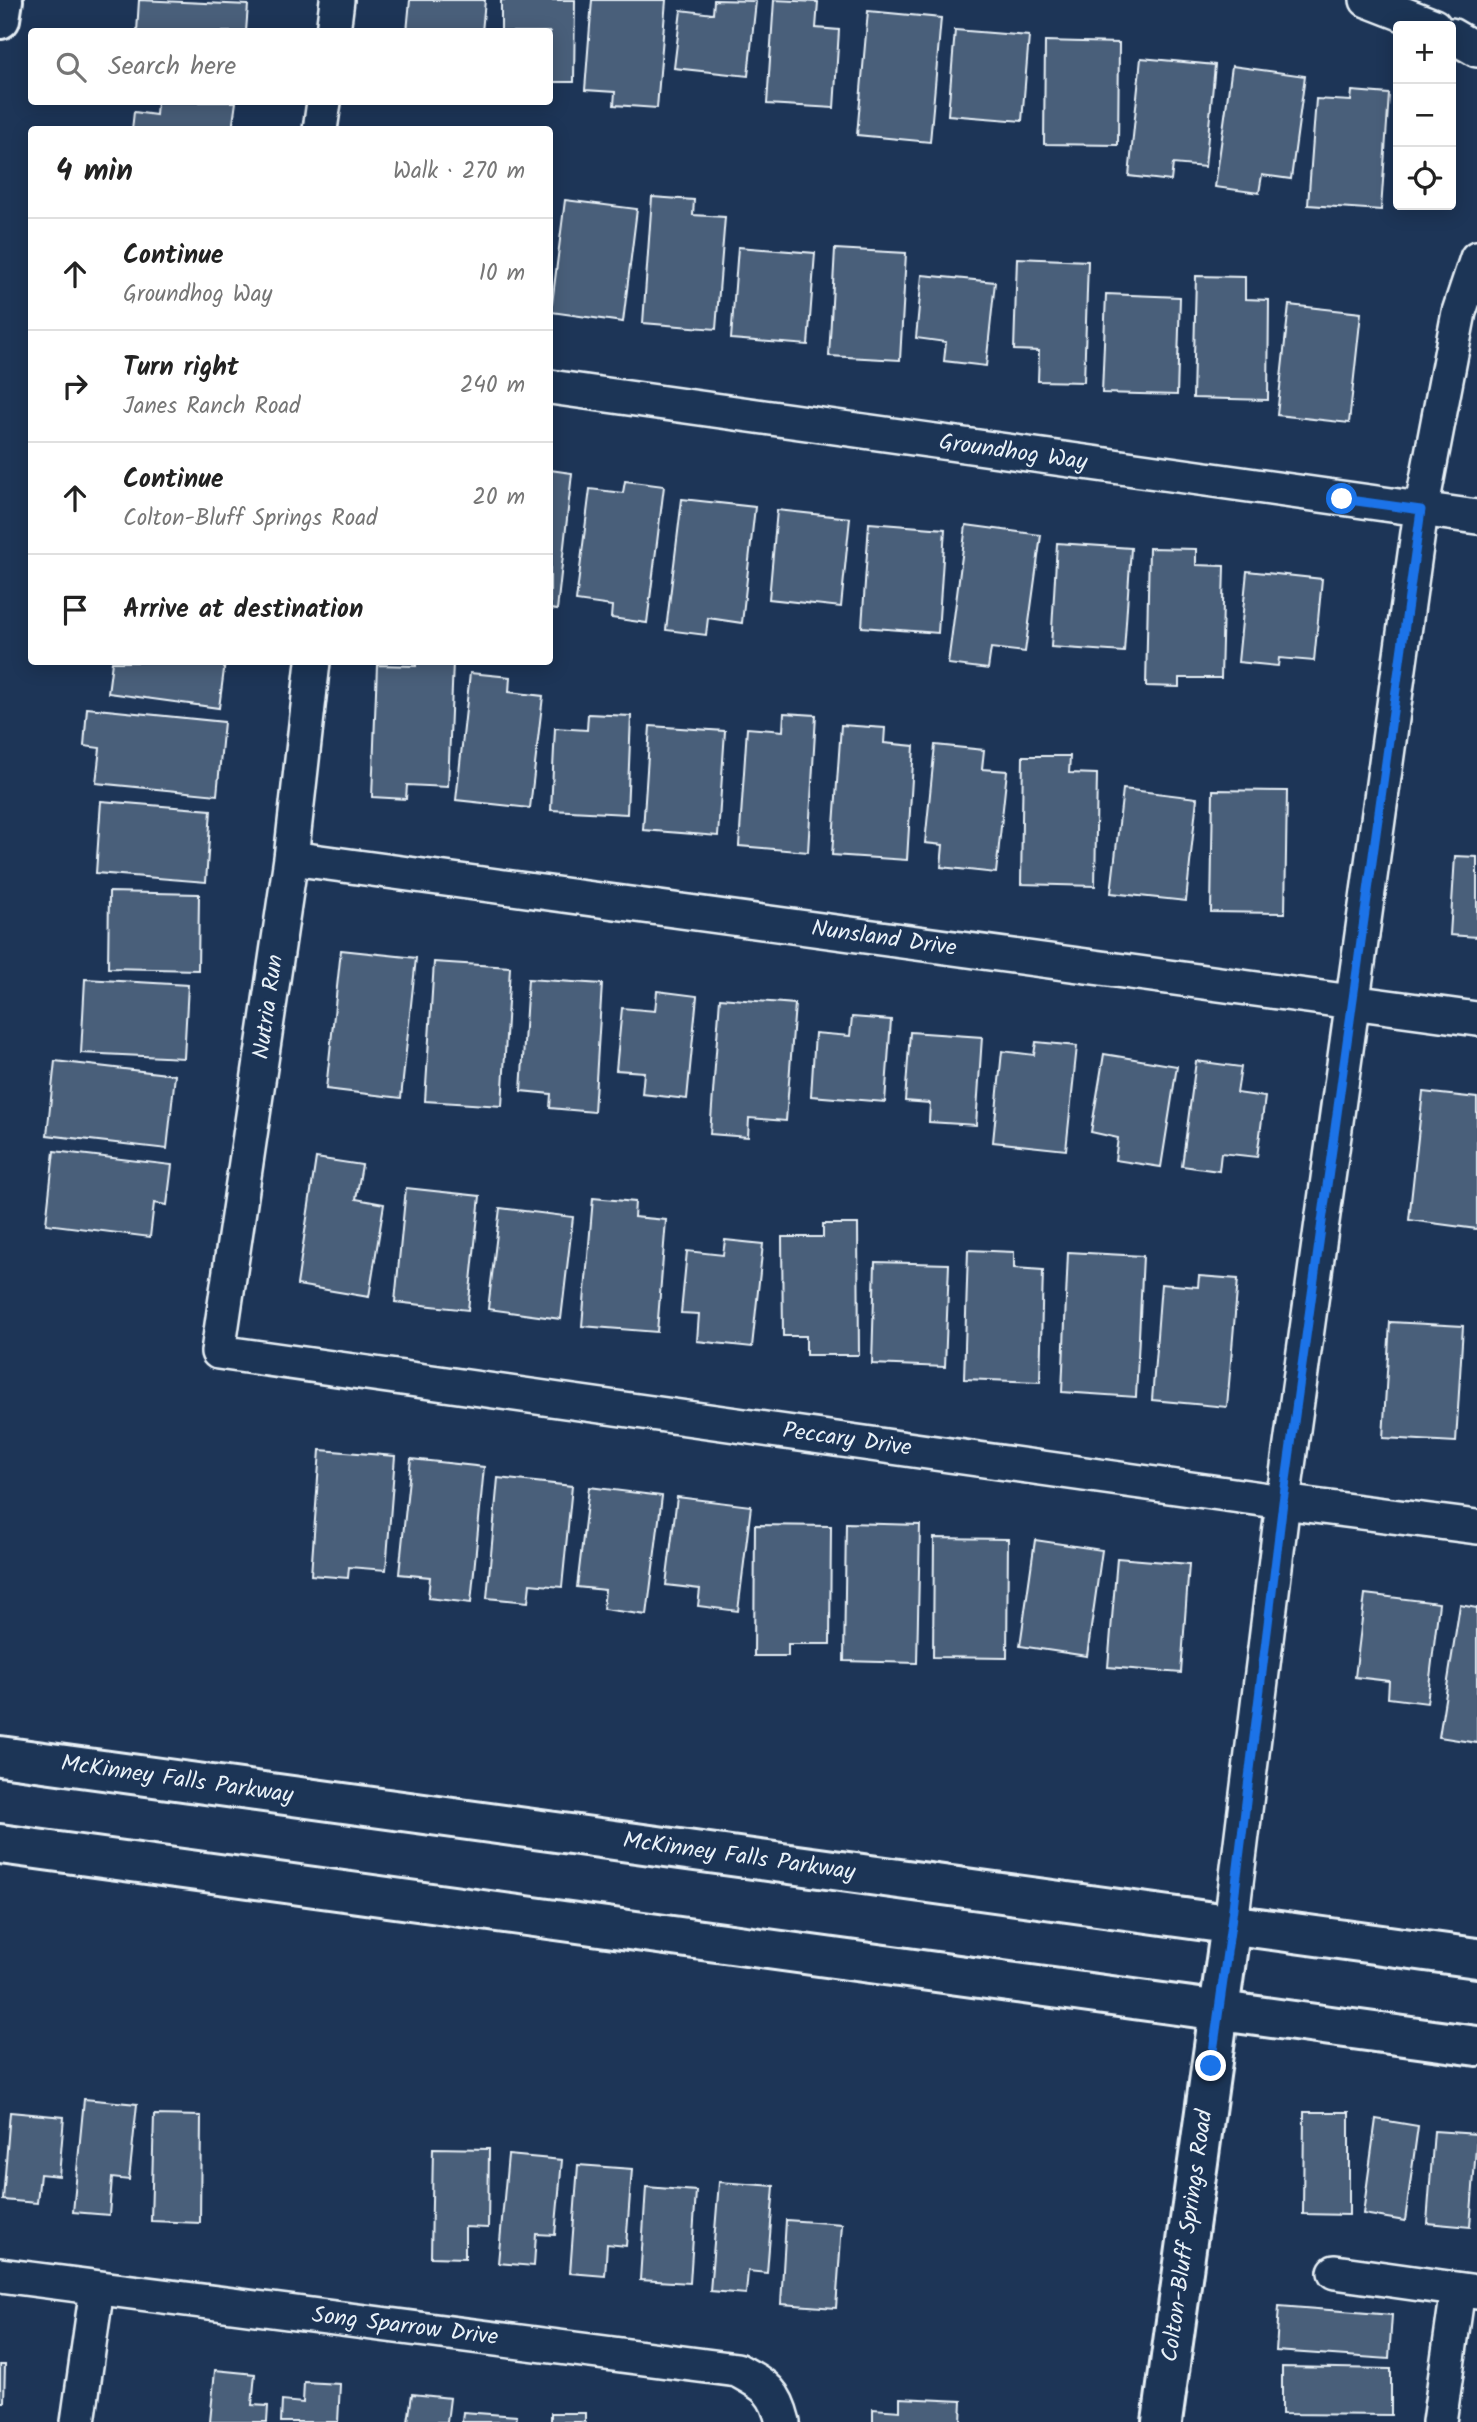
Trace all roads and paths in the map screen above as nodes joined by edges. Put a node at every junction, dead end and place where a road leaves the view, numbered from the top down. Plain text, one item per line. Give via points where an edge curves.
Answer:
1 (3, 0) edge
2 (337, 0) edge
3 (1367, 0) edge
4 (0, 19) edge
5 (1421, 21) edge
6 (334, 28) edge
7 (1456, 39) edge
8 (1477, 50) edge
9 (324, 105) edge
10 (321, 126) edge
11 (1477, 258) edge
12 (553, 387) edge
13 (1421, 510) junction
14 (1477, 517) edge
15 (313, 665) edge
16 (291, 858) junction
17 (1354, 1003) junction
18 (1477, 1019) edge
19 (218, 1352) joint
20 (1283, 1502) junction
21 (1477, 1527) edge
22 (0, 1756) edge
23 (0, 1844) edge
24 (1231, 1924) junction
25 (1477, 1958) edge
26 (1219, 2012) junction
27 (1477, 2046) edge
28 (1335, 2272) dead end
29 (0, 2276) edge
30 (97, 2288) junction
31 (1467, 2291) edge
32 (78, 2422) edge
33 (783, 2422) edge
34 (1162, 2422) edge
35 (1439, 2422) edge

1 - 4 main road
2 - 6 street
3 - 5 street
7 - 8 street
9 - 10 street
11 - 13 street via 1459,312
12 - 13 street, Groundhog Way
13 - 14 street, Groundhog Way
13 - 17 street
15 - 16 street, Nutria Run
16 - 17 street, Nunsland Drive
16 - 19 street, Nutria Run
17 - 18 street, Nunsland Drive
17 - 20 street
19 - 20 street, Peccary Drive
20 - 21 street, Peccary Drive
20 - 24 street
22 - 24 main road, McKinney Falls Parkway
23 - 26 main road
24 - 25 main road, McKinney Falls Parkway
24 - 26 main road, Colton-Bluff Springs Road
26 - 27 main road
26 - 34 main road, Colton-Bluff Springs Road
28 - 31 street
29 - 30 street, Song Sparrow Drive
30 - 32 street
30 - 33 street, Song Sparrow Drive via 737,2370 767,2386
31 - 35 street

